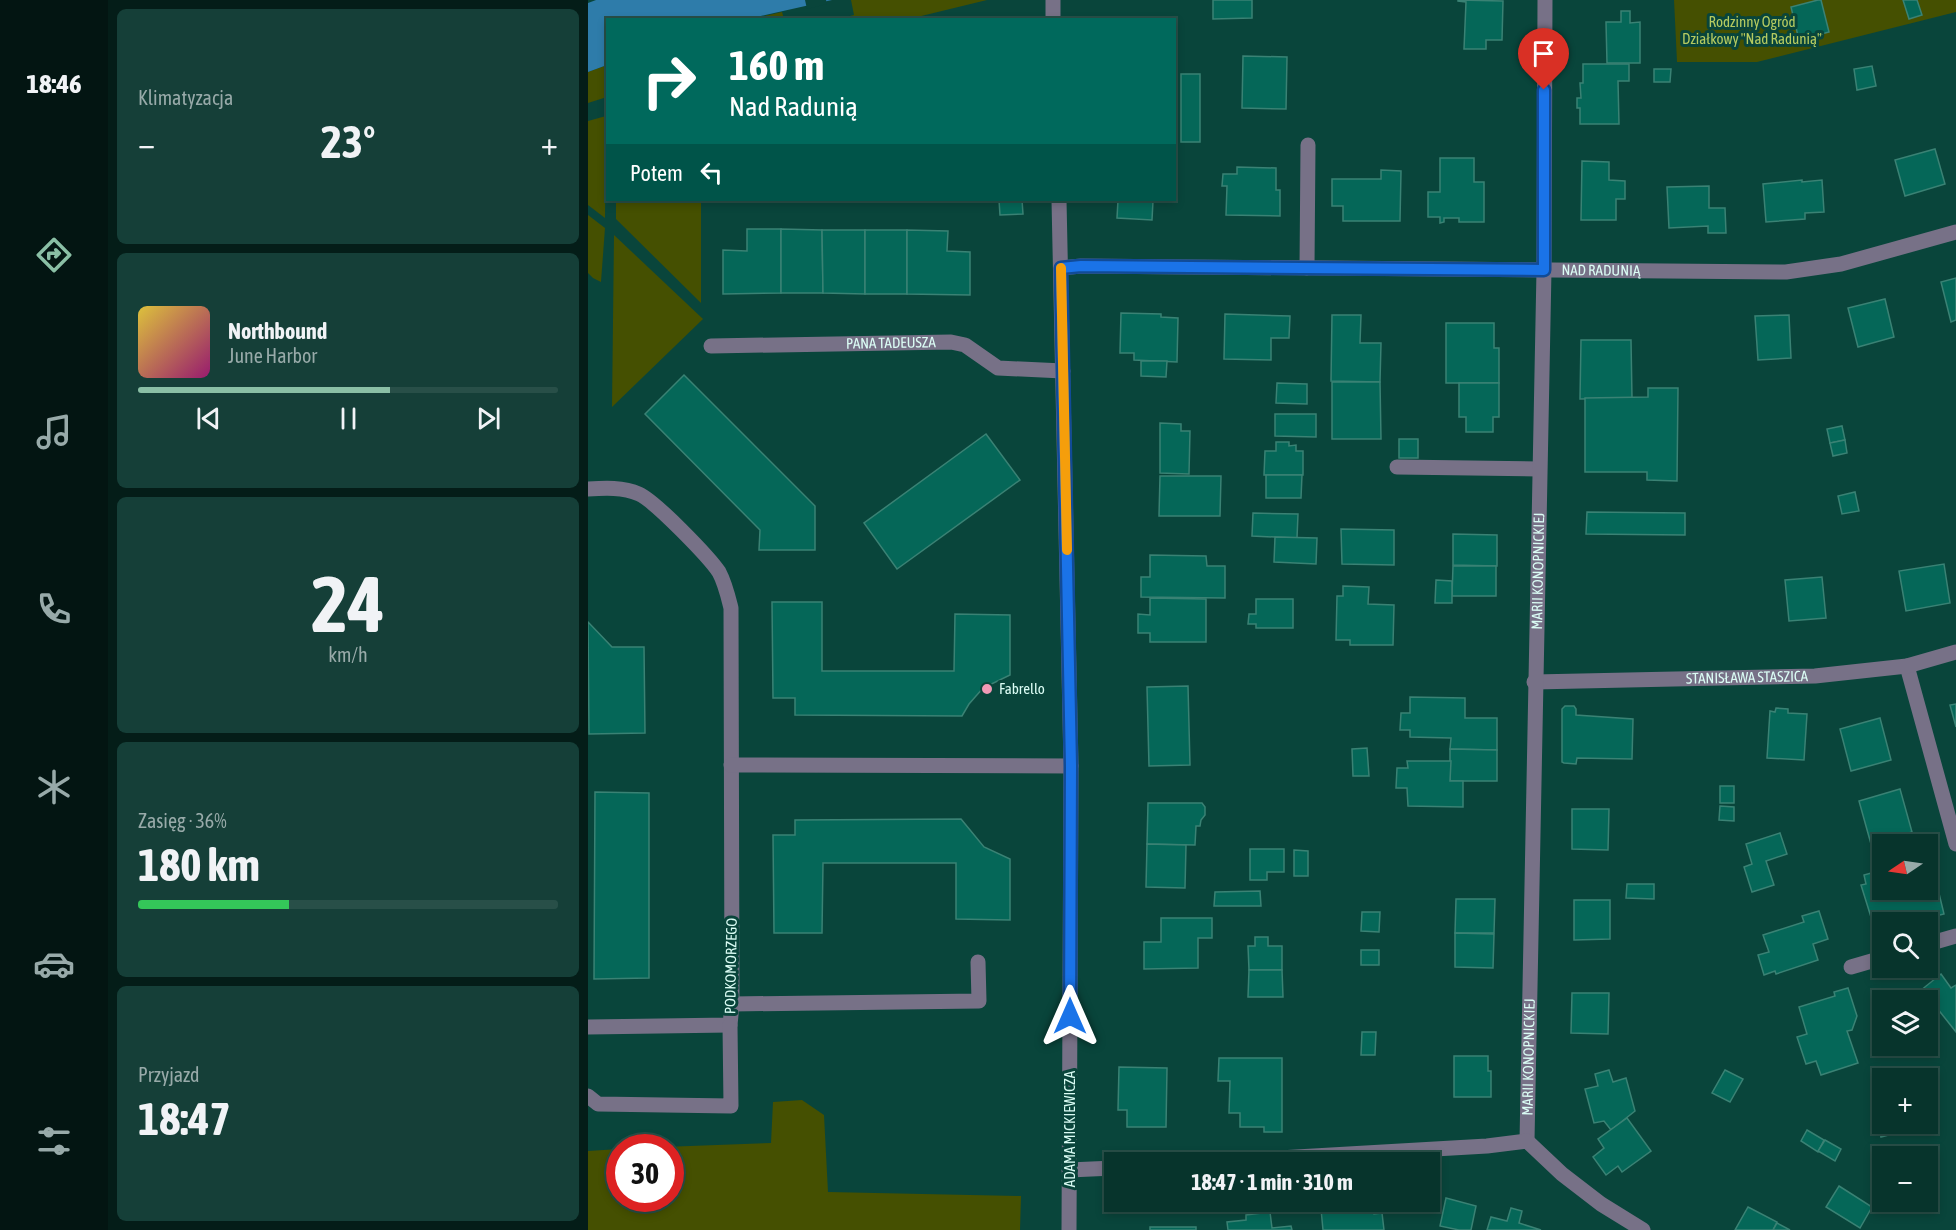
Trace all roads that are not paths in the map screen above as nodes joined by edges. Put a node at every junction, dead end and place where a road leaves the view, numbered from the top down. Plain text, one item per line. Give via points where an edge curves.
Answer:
1 (1053, 0) edge
2 (1545, 0) edge
3 (1053, 18) edge
4 (1308, 145) dead end
5 (1059, 201) edge
6 (1956, 232) edge
7 (1061, 268) junction
8 (1307, 268) junction
9 (1544, 270) junction
10 (711, 346) dead end
11 (1063, 371) junction
12 (1397, 467) dead end
13 (1539, 469) junction
14 (588, 489) edge
15 (1956, 652) edge
16 (1906, 666) junction
17 (1534, 682) junction
18 (731, 765) junction
19 (1071, 766) junction
20 (1956, 844) edge
21 (1956, 936) edge
22 (1938, 941) edge
23 (1872, 961) edge
24 (978, 962) dead end
25 (1851, 967) dead end
26 (732, 1004) junction
27 (730, 1025) junction
28 (588, 1027) edge
29 (588, 1096) edge
30 (1527, 1141) junction
31 (1382, 1152) edge
32 (1104, 1168) edge
33 (1069, 1170) junction
34 (1069, 1230) edge
35 (1643, 1230) edge

1 - 3 street
2 - 9 street, MARII KONOPNICKIEJ
4 - 8 street
5 - 7 street, ADAMA MICKIEWICZA
6 - 9 street, NAD RADUNIĄ via 1841,264 1786,272
7 - 8 street, NAD RADUNIĄ
7 - 11 street, ADAMA MICKIEWICZA
8 - 9 street, NAD RADUNIĄ
9 - 13 street, MARII KONOPNICKIEJ
10 - 11 street, PANA TADEUSZA via 951,342 965,345 998,368
11 - 19 street, ADAMA MICKIEWICZA
12 - 13 street
13 - 17 street, MARII KONOPNICKIEJ
14 - 18 street, PODKOMORZEGO via 624,489 652,502 720,573 731,608
15 - 16 street, STANISŁAWA STASZICA
16 - 17 street, STANISŁAWA STASZICA via 1815,676
16 - 20 street
17 - 30 street, MARII KONOPNICKIEJ
18 - 19 street
18 - 26 street, PODKOMORZEGO
19 - 33 street, ADAMA MICKIEWICZA
21 - 22 street
23 - 25 street
24 - 26 street via 979,1001
26 - 27 street, PODKOMORZEGO
27 - 28 street, PODKOMORZEGO
27 - 29 street via 731,1106 598,1104
30 - 31 street
30 - 35 street via 1601,1204
32 - 33 street
33 - 34 street, ADAMA MICKIEWICZA

